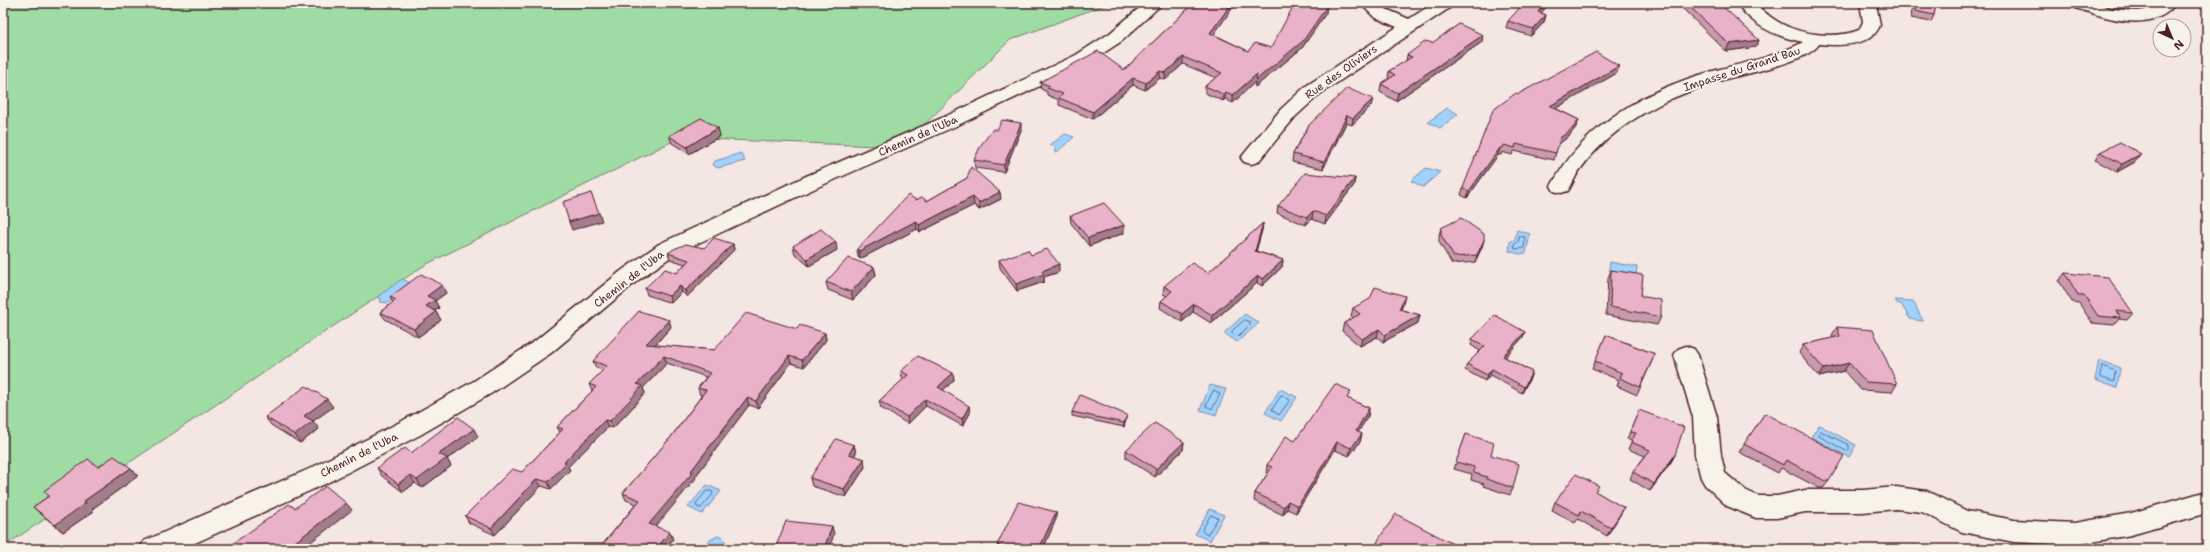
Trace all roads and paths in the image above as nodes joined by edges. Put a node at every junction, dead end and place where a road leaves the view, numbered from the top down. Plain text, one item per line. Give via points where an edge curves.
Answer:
1 (1155, 3) edge
2 (1368, 3) edge
3 (1445, 3) edge
4 (1745, 3) edge
5 (1868, 3) edge
6 (2078, 3) edge
7 (2168, 3) edge
8 (1410, 26) junction
9 (1813, 39) junction
10 (1251, 158) dead end
11 (1561, 186) dead end
12 (1686, 355) dead end
13 (2207, 502) edge
14 (154, 549) edge

1 - 14 street, Chemin de l'Uba via 1116,37 1082,59 667,249 629,276 543,347 483,387 325,472 257,505
2 - 8 street via 1380,13
3 - 8 street, Rue des Oliviers
4 - 9 street via 1781,30
5 - 9 street via 1872,21 1867,31 1845,38
6 - 7 street via 2110,13 2137,16 2158,12
8 - 10 street, Rue des Oliviers via 1313,90 1288,113
9 - 11 street, Impasse du Grand Bau via 1810,45 1793,54 1700,82 1637,110 1612,126 1577,158
12 - 13 street via 1705,417 1708,454 1714,478 1736,498 1756,507 1777,507 1805,501 1896,498 1927,502 1962,521 2014,531 2075,534 2131,524

